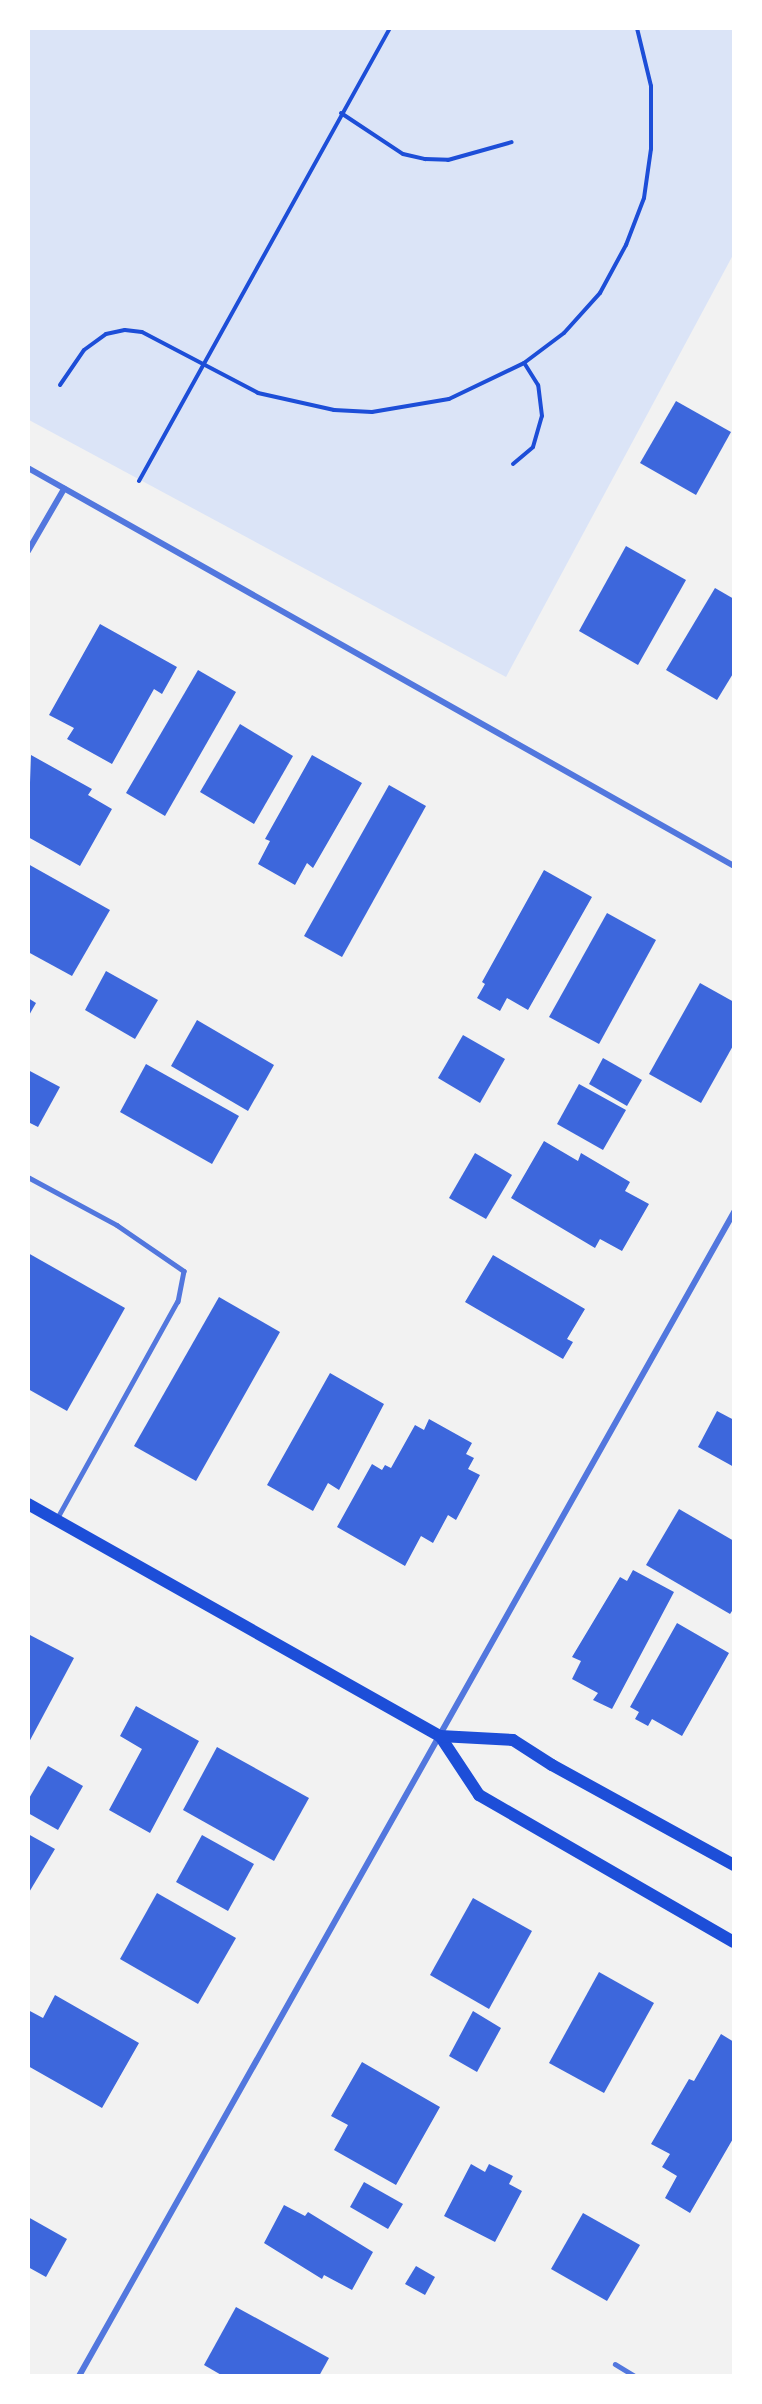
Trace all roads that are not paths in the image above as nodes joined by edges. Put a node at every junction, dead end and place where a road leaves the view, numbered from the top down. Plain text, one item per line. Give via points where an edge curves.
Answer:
1 (28, 468) edge
2 (64, 489) junction
3 (28, 552) edge
4 (734, 866) edge
5 (28, 1177) edge
6 (734, 1212) edge
7 (28, 1504) edge
8 (57, 1520) junction
9 (440, 1736) junction
10 (734, 1865) edge
11 (734, 1942) edge
12 (615, 2364) dead end
13 (79, 2376) edge
14 (635, 2376) edge

1 - 2 street
2 - 3 street
2 - 4 street
5 - 8 lane via 117,1225 184,1271 178,1301
6 - 9 street
7 - 8 main road
8 - 9 main road
9 - 10 main road via 513,1740 552,1766
9 - 11 main road via 479,1795
9 - 13 street
12 - 14 lane

